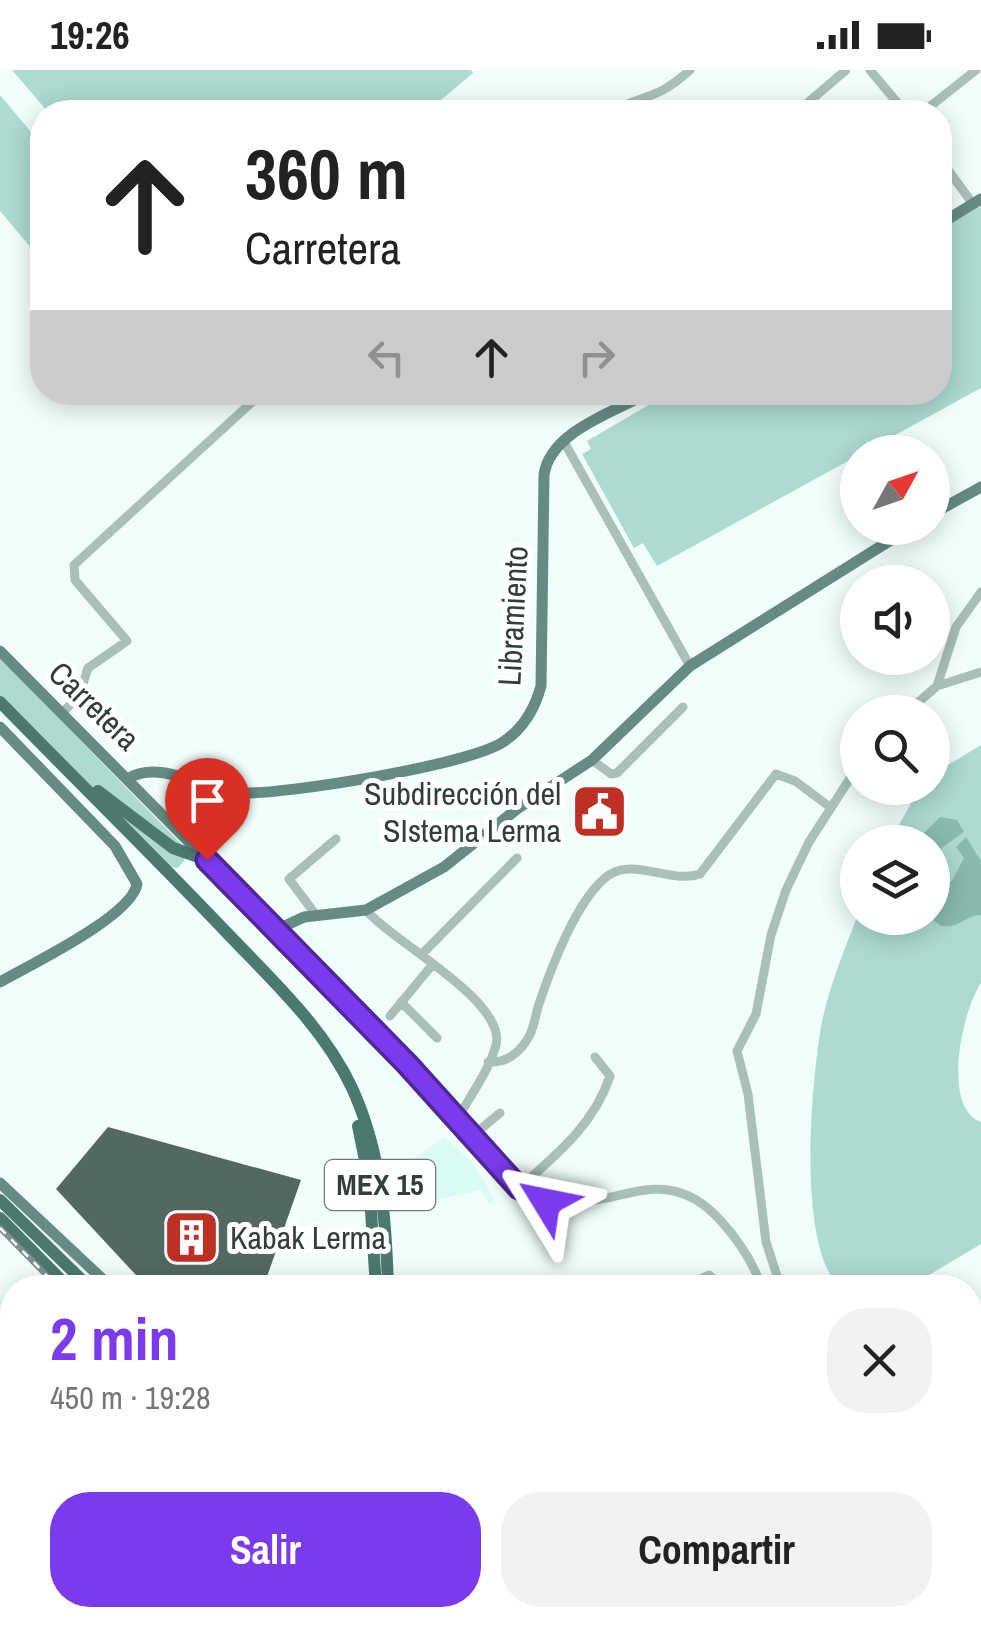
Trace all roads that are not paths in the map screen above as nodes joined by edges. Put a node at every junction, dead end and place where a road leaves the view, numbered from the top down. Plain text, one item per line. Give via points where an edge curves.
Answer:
1 (690, 70) edge
2 (846, 70) edge
3 (870, 70) edge
4 (976, 70) edge
5 (648, 100) edge
6 (811, 100) edge
7 (895, 100) edge
8 (938, 100) edge
9 (952, 172) edge
10 (977, 202) edge
11 (952, 217) edge
12 (249, 405) edge
13 (626, 405) edge
14 (563, 440) junction
15 (981, 487) edge
16 (950, 504) edge
17 (883, 545) edge
18 (981, 592) edge
19 (0, 650) edge
20 (690, 666) junction
21 (981, 672) edge
22 (938, 686) junction
23 (927, 695) edge
24 (0, 702) edge
25 (683, 707) dead end
26 (60, 714) junction
27 (0, 727) edge
28 (52, 756) junction
29 (592, 760) junction
30 (129, 778) junction
31 (840, 792) edge
32 (830, 807) junction
33 (336, 840) dead end
34 (517, 858) dead end
35 (207, 860) junction
36 (366, 910) junction
37 (316, 915) junction
38 (276, 930) junction
39 (421, 955) junction
40 (433, 964) junction
41 (0, 982) edge
42 (401, 1002) junction
43 (390, 1016) dead end
44 (437, 1038) dead end
45 (595, 1058) dead end
46 (488, 1062) junction
47 (352, 1087) junction
48 (500, 1113) dead end
49 (456, 1121) junction
50 (472, 1137) junction
51 (0, 1183) edge
52 (519, 1188) junction
53 (0, 1200) edge
54 (0, 1218) edge
55 (55, 1275) edge
56 (77, 1275) edge
57 (98, 1275) edge
58 (375, 1275) edge
59 (387, 1275) edge
60 (756, 1275) edge
61 (777, 1275) edge

1 - 5 street
2 - 6 street
3 - 7 street
4 - 8 street
9 - 10 street
10 - 11 main road
12 - 26 street via 74,565 75,580 127,641 88,668 79,696
13 - 14 main road
14 - 20 street
14 - 30 main road, Libramiento via 551,451 544,475 542,686 528,717 505,741 391,773 268,792 226,792 185,777 140,772
15 - 16 main road
17 - 20 main road
18 - 22 street via 956,627
19 - 26 main road, Carretera
20 - 29 main road
21 - 22 street
22 - 23 street
24 - 28 highway, MEX 15
25 - 29 street via 617,773
26 - 30 main road, Carretera
27 - 41 main road via 115,846 137,884 128,902 102,922
28 - 35 highway via 173,848
28 - 47 highway, MEX 15 via 307,1019
29 - 36 main road via 444,868
30 - 35 main road, Carretera
31 - 32 street
32 - 46 street via 776,774 700,874 628,870 606,877 573,925 528,1040 508,1058
32 - 61 street via 786,890 756,1014 737,1051
33 - 37 street via 289,879
34 - 39 street
35 - 38 main road, Carretera
36 - 37 main road
36 - 39 street
37 - 38 main road
38 - 49 street
39 - 40 street
40 - 42 street
40 - 46 street via 488,1014 497,1039
42 - 43 street
42 - 44 street
45 - 52 street via 610,1076 606,1088 573,1142
46 - 49 street
47 - 58 highway via 369,1180
47 - 59 highway, MEX 15 via 377,1166
48 - 50 street
49 - 50 street
50 - 52 street
51 - 57 main road
52 - 60 street via 561,1204 654,1188 685,1191 728,1229
53 - 56 highway
54 - 55 highway

